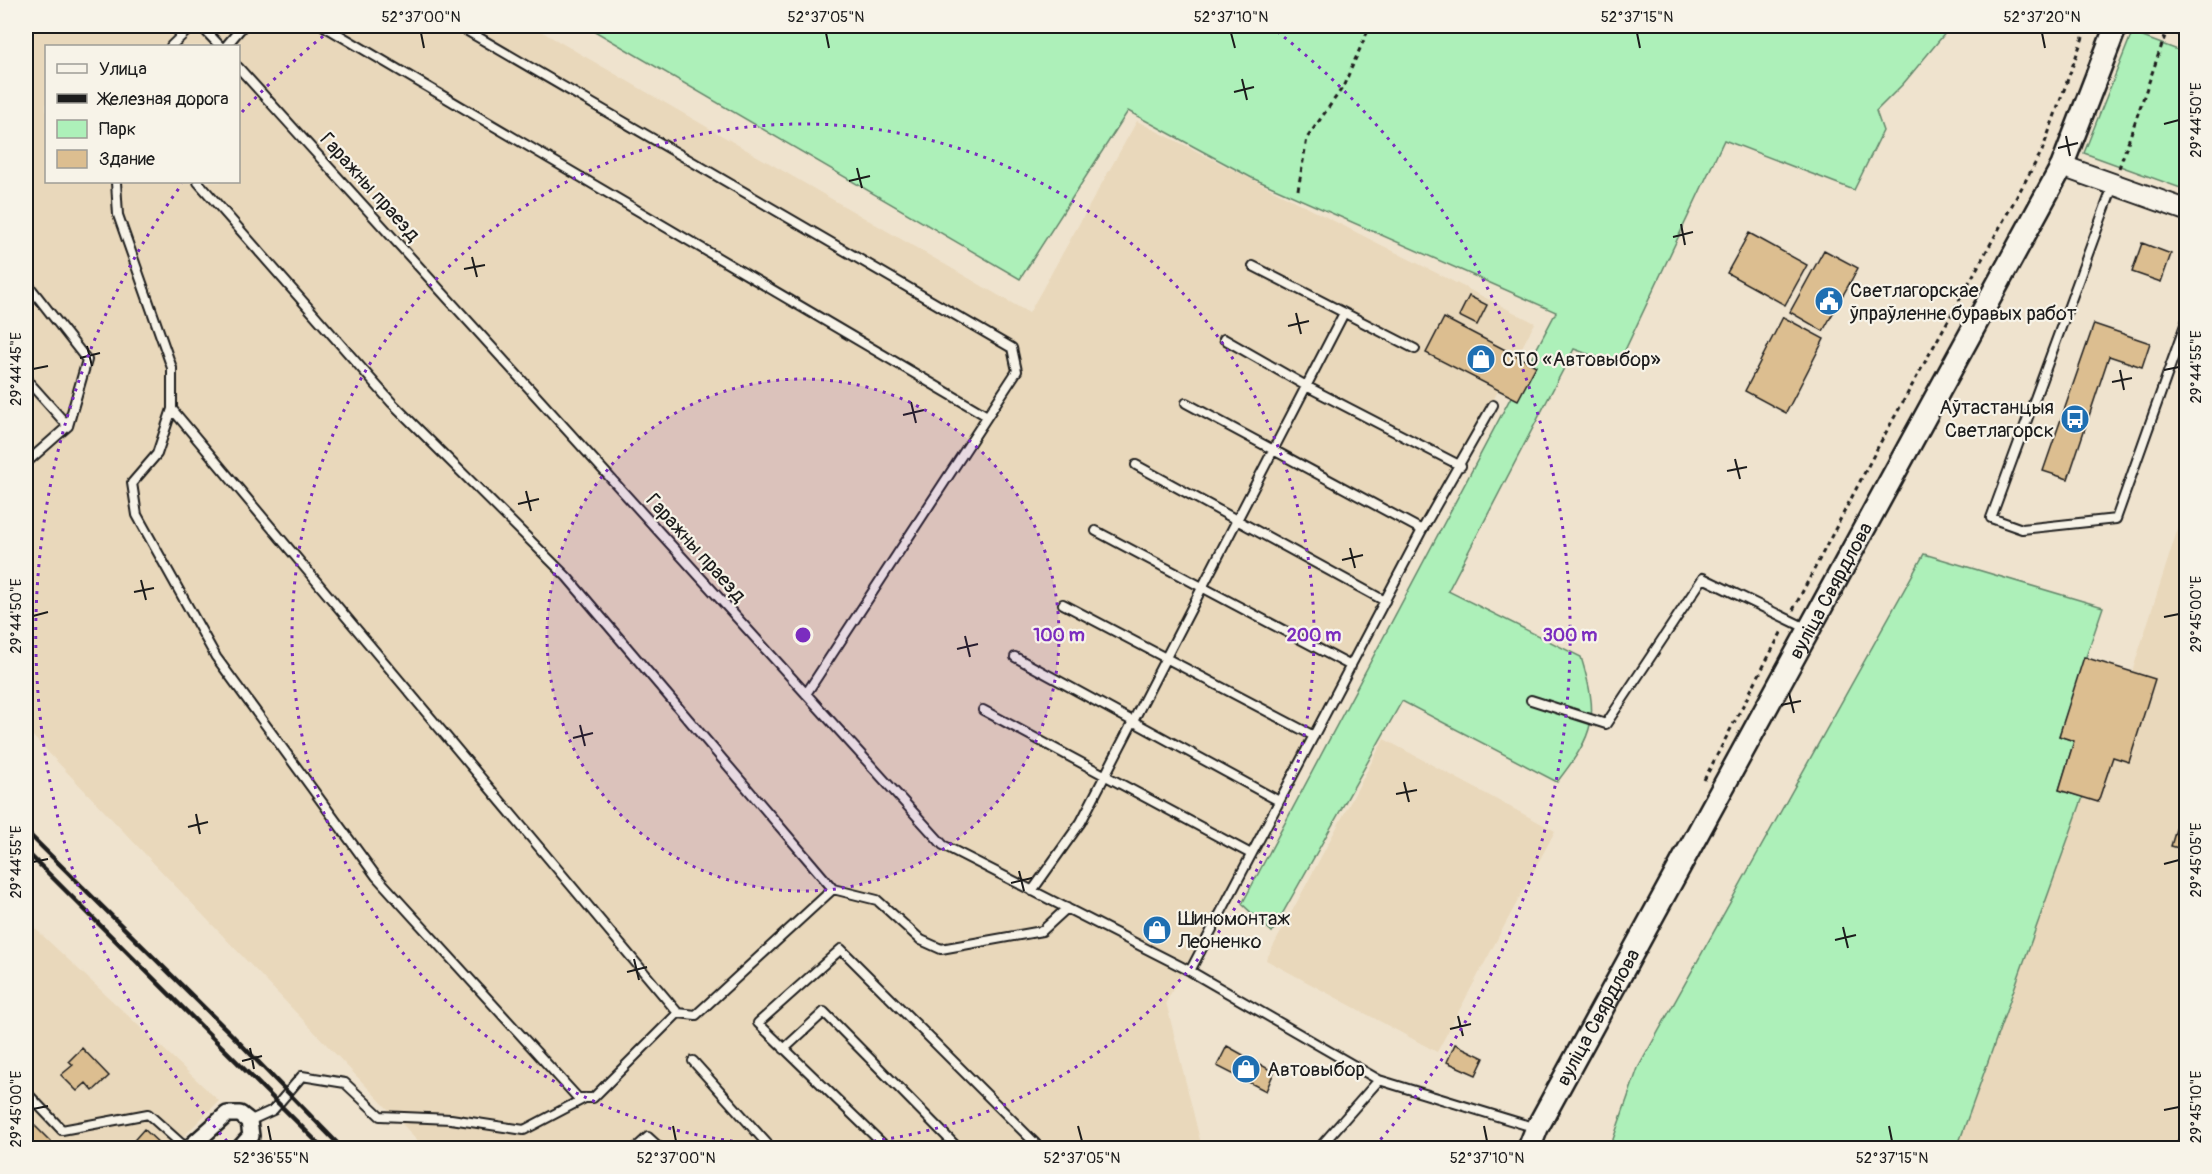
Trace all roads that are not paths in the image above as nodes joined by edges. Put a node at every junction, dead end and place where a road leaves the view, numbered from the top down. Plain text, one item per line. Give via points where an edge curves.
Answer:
1 (192, 26) edge
2 (201, 26) edge
3 (243, 26) edge
4 (324, 26) edge
5 (459, 26) edge
6 (2116, 26) edge
7 (2180, 26) edge
8 (2187, 28) edge
9 (172, 45) edge
10 (219, 45) edge
11 (227, 45) edge
12 (240, 69) edge
13 (2062, 166) junction
14 (116, 183) edge
15 (199, 183) edge
16 (2114, 184) junction
17 (2187, 210) edge
18 (1253, 266) dead end
19 (26, 282) edge
20 (1344, 313) junction
21 (2187, 322) edge
22 (1224, 339) dead end
23 (1415, 349) dead end
24 (26, 379) edge
25 (1308, 387) junction
26 (1186, 403) dead end
27 (1493, 405) dead end
28 (172, 409) junction
29 (987, 416) junction
30 (68, 426) junction
31 (1275, 451) junction
32 (26, 463) edge
33 (1136, 465) dead end
34 (1461, 466) junction
35 (1238, 521) junction
36 (1422, 530) junction
37 (1096, 531) dead end
38 (1203, 588) junction
39 (1385, 601) junction
40 (1063, 604) dead end
41 (1809, 630) junction
42 (1015, 657) dead end
43 (1166, 659) junction
44 (1350, 666) junction
45 (806, 694) junction
46 (1531, 700) dead end
47 (983, 710) dead end
48 (1134, 721) junction
49 (1314, 736) junction
50 (1105, 776) junction
51 (1279, 801) junction
52 (1251, 854) junction
53 (833, 889) junction
54 (1032, 891) junction
55 (1067, 908) junction
56 (1190, 971) junction
57 (678, 1013) junction
58 (784, 1049) junction
59 (693, 1061) dead end
60 (1379, 1080) junction
61 (26, 1092) edge
62 (585, 1098) junction
63 (249, 1121) junction
64 (1537, 1128) junction
65 (188, 1149) edge
66 (240, 1149) edge
67 (636, 1149) edge
68 (660, 1149) edge
69 (771, 1149) edge
70 (887, 1149) edge
71 (958, 1149) edge
72 (1040, 1149) edge
73 (1320, 1149) edge
74 (1529, 1149) edge

1 - 9 lane
2 - 10 lane
3 - 11 lane
4 - 29 lane
5 - 29 lane via 1012,348 1017,371
6 - 13 main road, вуліца Свярдлова
7 - 8 street
12 - 45 lane, Гаражны праезд
13 - 16 street
13 - 41 main road, вуліца Свярдлова
14 - 28 lane via 118,215 172,368
15 - 53 lane via 392,403 567,577
16 - 17 street
16 - 21 lane via 1991,518 2022,529 2116,519
18 - 20 lane
19 - 30 lane via 87,360
20 - 23 lane
20 - 25 lane
22 - 25 lane
24 - 30 lane
25 - 31 lane
25 - 34 lane
26 - 31 lane
27 - 34 lane
28 - 57 lane
28 - 62 lane via 157,454 132,483 133,494 137,515 216,657 376,876 578,1098
29 - 45 lane
30 - 32 lane
31 - 35 lane
31 - 36 lane
33 - 35 lane
34 - 36 lane
35 - 38 lane
35 - 39 lane
36 - 39 lane
37 - 38 lane
38 - 43 lane
38 - 44 lane
39 - 44 lane
40 - 43 lane
41 - 46 lane via 1703,578 1606,724
41 - 64 main road, вуліца Свярдлова
42 - 48 lane
43 - 48 lane
43 - 49 lane
44 - 49 lane
45 - 54 lane, Гаражны праезд via 943,845
47 - 50 lane
48 - 50 lane
48 - 51 lane
49 - 51 lane
50 - 52 lane
50 - 54 lane via 1081,822
51 - 52 lane
52 - 56 lane
53 - 55 lane via 877,900 921,940 941,949 1042,931
53 - 57 lane via 696,1015
54 - 55 lane, Гаражны праезд
55 - 56 lane, Гаражны праезд
56 - 60 lane, Гаражны праезд
57 - 62 lane via 593,1098
58 - 70 lane
58 - 71 lane via 824,1012
58 - 72 lane via 758,1023 841,949
59 - 69 lane
60 - 64 lane, Гаражны праезд
60 - 73 lane
61 - 65 lane via 62,1130 148,1114
62 - 63 lane via 524,1130 451,1119 380,1116 345,1083 303,1076 273,1110
63 - 65 street via 240,1114 227,1114
63 - 66 street via 251,1136
64 - 74 main road, вуліца Свярдлова
67 - 68 lane via 648,1137

